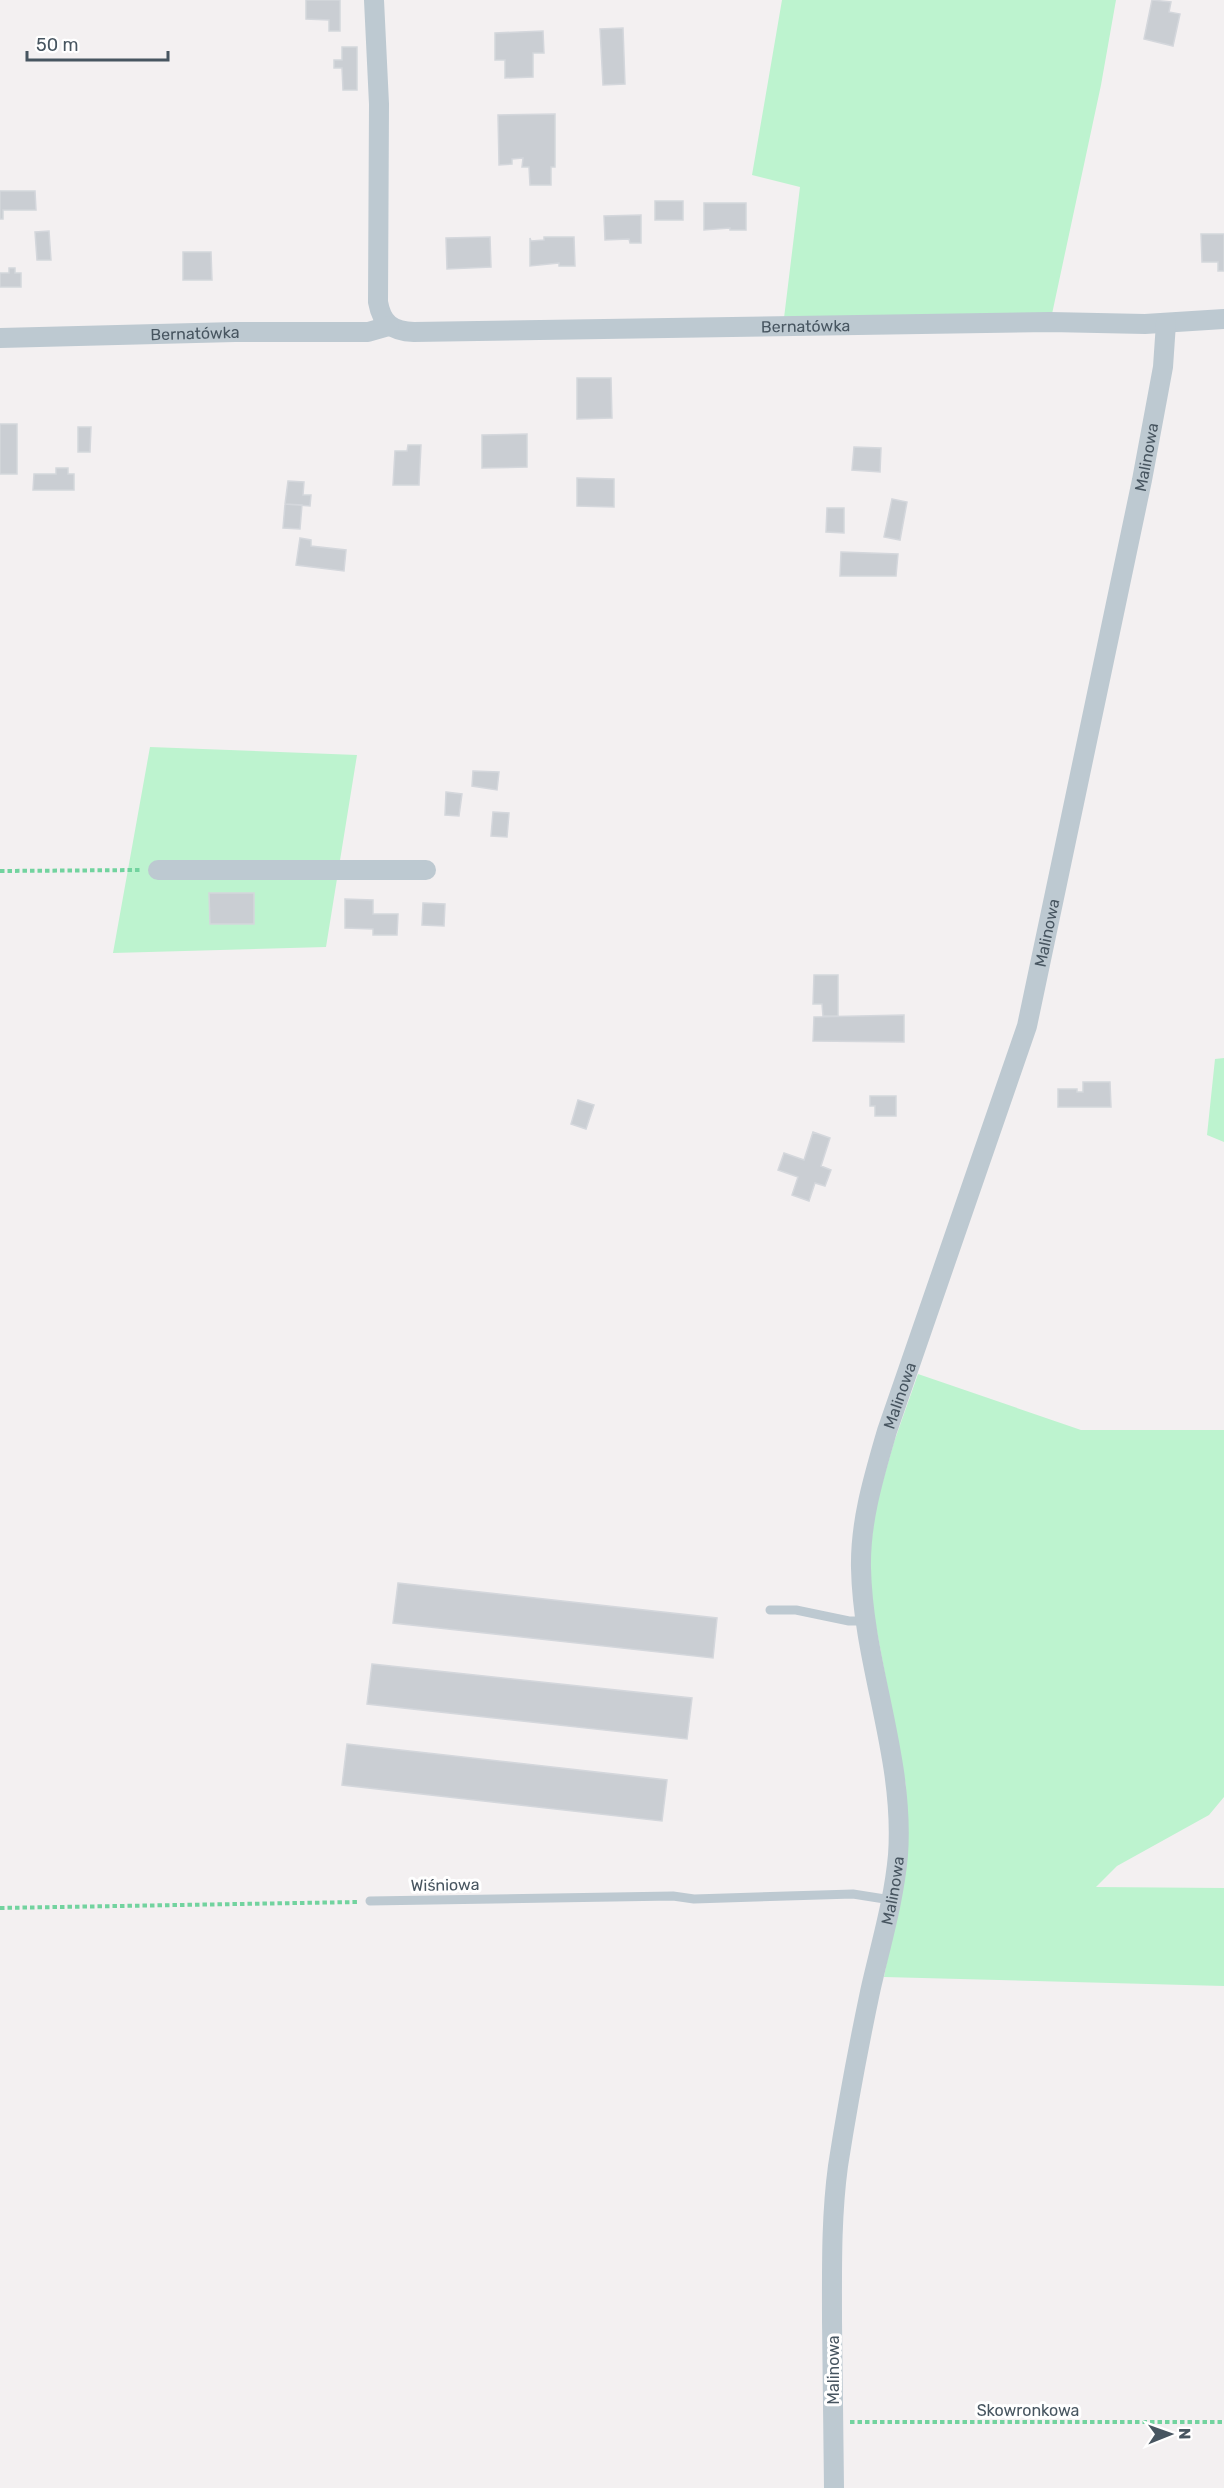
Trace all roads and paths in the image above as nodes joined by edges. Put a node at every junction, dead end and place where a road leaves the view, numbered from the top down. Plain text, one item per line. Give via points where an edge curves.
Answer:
1 (374, 0) edge
2 (1224, 319) edge
3 (1166, 323) junction
4 (389, 326) junction
5 (0, 339) edge
6 (158, 870) joint
7 (426, 870) dead end
8 (0, 871) edge
9 (770, 1610) dead end
10 (865, 1622) junction
11 (891, 1900) junction
12 (370, 1901) joint
13 (0, 1908) edge
14 (833, 2422) junction
15 (1224, 2422) edge
16 (834, 2488) edge

1 - 4 street via 379,104 378,302
2 - 3 street, Bernatówka
3 - 4 street, Bernatówka via 414,332
3 - 10 street, Malinowa via 1142,480 1027,1026 870,1490 861,1547
4 - 5 street, Bernatówka via 368,332
6 - 7 street
6 - 8 path
9 - 10 lane via 796,1610
10 - 11 street, Malinowa via 896,1784 898,1855
11 - 12 lane, Wiśniowa via 853,1894
11 - 14 street, Malinowa via 862,2031 836,2185 831,2251
12 - 13 path
14 - 15 path, Skowronkowa
14 - 16 street, Malinowa

